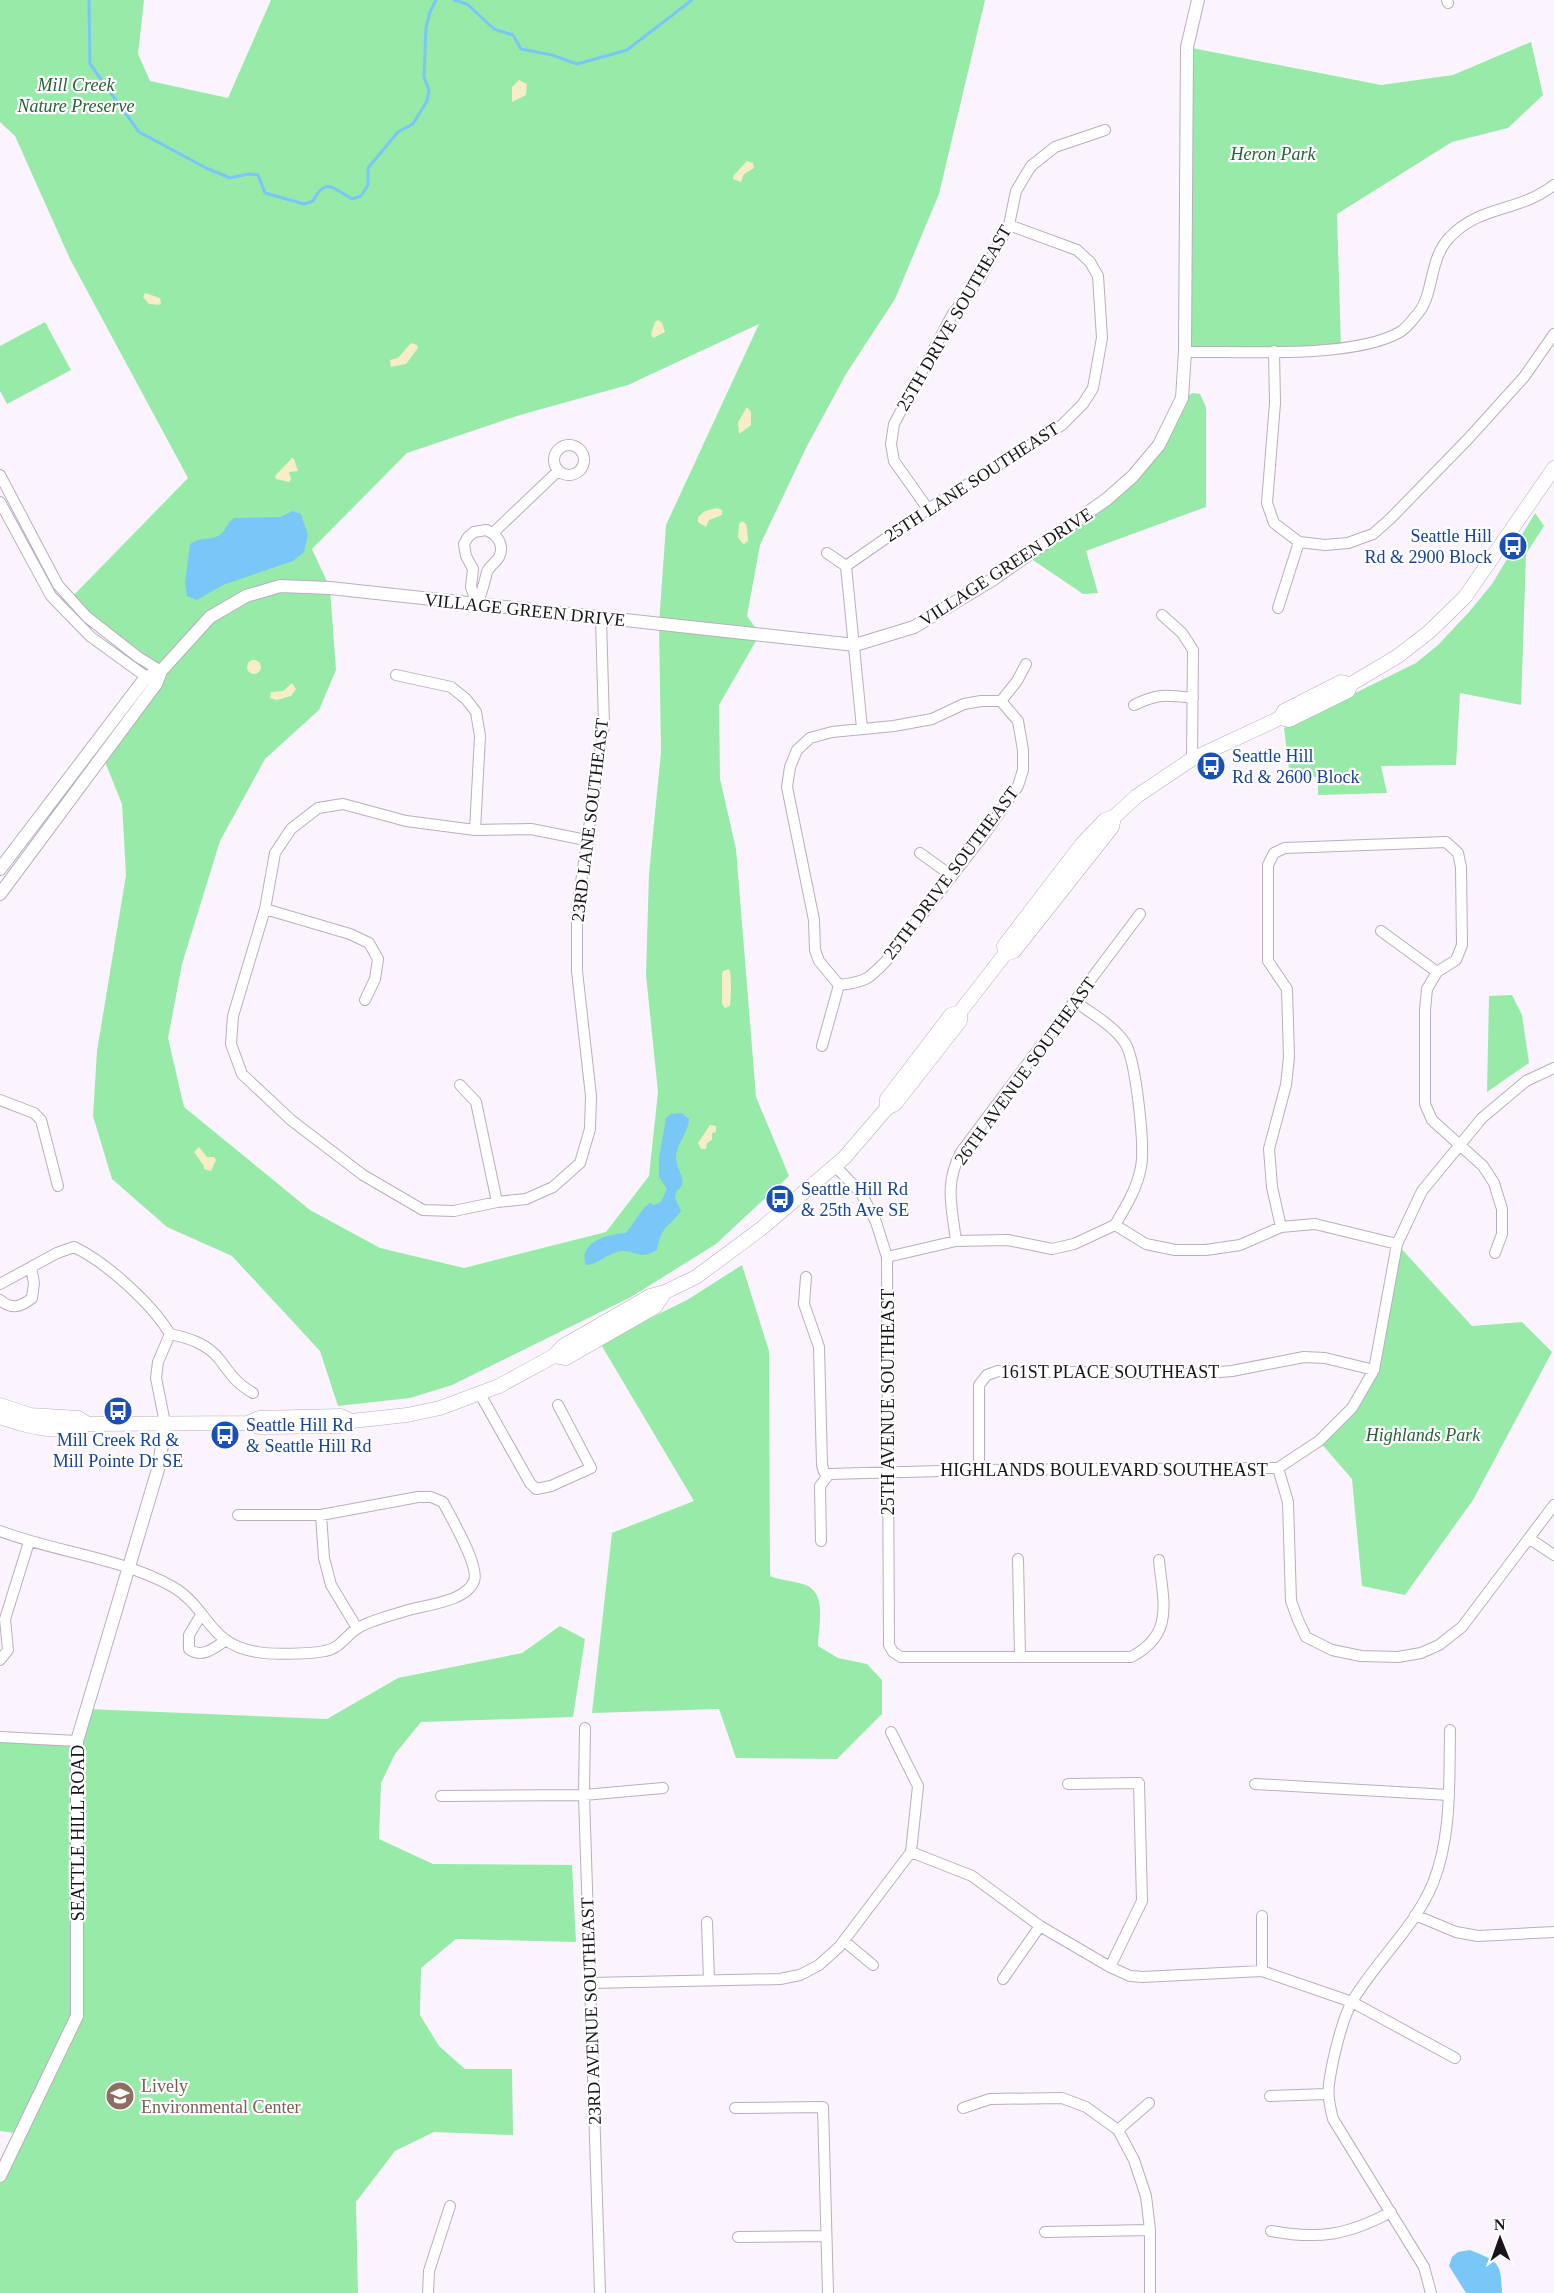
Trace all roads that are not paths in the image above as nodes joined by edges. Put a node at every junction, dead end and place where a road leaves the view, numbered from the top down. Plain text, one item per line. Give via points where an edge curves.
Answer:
1 (1198, 0) edge
2 (1105, 130) dead end
3 (1550, 188) edge
4 (1554, 201) edge
5 (1009, 225) junction
6 (1554, 334) edge
7 (1274, 351) junction
8 (1185, 352) junction
9 (558, 471) dead end
10 (1552, 474) edge
11 (0, 475) edge
12 (0, 502) edge
13 (928, 509) junction
14 (493, 533) junction
15 (1299, 542) junction
16 (826, 553) dead end
17 (846, 566) junction
18 (477, 604) junction
19 (1278, 608) dead end
20 (1162, 615) dead end
21 (601, 618) junction
22 (855, 645) junction
23 (1026, 664) dead end
24 (161, 671) junction
25 (396, 675) dead end
26 (151, 681) junction
27 (1193, 698) junction
28 (1001, 700) junction
29 (1134, 705) dead end
30 (862, 728) junction
31 (1192, 759) junction
32 (475, 830) junction
33 (586, 840) junction
34 (920, 853) dead end
35 (1, 867) edge
36 (952, 876) junction
37 (0, 894) edge
38 (265, 909) junction
39 (1140, 914) dead end
40 (1381, 931) dead end
41 (1437, 972) junction
42 (839, 985) junction
43 (365, 1000) dead end
44 (1076, 1002) junction
45 (822, 1046) dead end
46 (1554, 1068) edge
47 (460, 1085) dead end
48 (0, 1100) edge
49 (1458, 1146) junction
50 (836, 1166) junction
51 (58, 1186) dead end
52 (497, 1202) junction
53 (1115, 1225) junction
54 (1281, 1227) junction
55 (956, 1241) junction
56 (1397, 1244) junction
57 (1495, 1253) dead end
58 (887, 1257) junction
59 (31, 1267) junction
60 (806, 1277) dead end
61 (0, 1284) edge
62 (0, 1300) edge
63 (170, 1334) junction
64 (1374, 1371) junction
65 (253, 1393) dead end
66 (480, 1394) junction
67 (0, 1405) edge
68 (558, 1405) dead end
69 (0, 1417) edge
70 (165, 1423) junction
71 (88, 1424) junction
72 (1278, 1468) junction
73 (979, 1470) junction
74 (888, 1472) junction
75 (826, 1473) junction
76 (1554, 1505) edge
77 (238, 1515) dead end
78 (321, 1515) junction
79 (0, 1531) edge
80 (1530, 1539) junction
81 (821, 1540) dead end
82 (29, 1542) junction
83 (1554, 1555) edge
84 (1018, 1559) dead end
85 (1158, 1560) dead end
86 (127, 1569) junction
87 (201, 1615) junction
88 (357, 1628) junction
89 (226, 1640) junction
90 (1020, 1655) junction
91 (0, 1660) edge
92 (585, 1728) dead end
93 (1450, 1730) dead end
94 (891, 1732) dead end
95 (0, 1737) edge
96 (77, 1741) junction
97 (1068, 1784) dead end
98 (1255, 1784) dead end
99 (663, 1788) dead end
100 (585, 1795) junction
101 (1449, 1795) junction
102 (441, 1796) dead end
103 (911, 1852) junction
104 (1415, 1915) junction
105 (1262, 1916) dead end
106 (707, 1922) dead end
107 (1040, 1926) junction
108 (1554, 1932) edge
109 (844, 1941) junction
110 (873, 1965) dead end
111 (1110, 1967) junction
112 (1262, 1971) junction
113 (1003, 1979) dead end
114 (709, 1980) junction
115 (590, 1983) junction
116 (1352, 2002) junction
117 (1455, 2058) dead end
118 (1326, 2094) junction
119 (1270, 2096) dead end
120 (1149, 2103) dead end
121 (735, 2108) dead end
122 (963, 2108) dead end
123 (1118, 2130) junction
124 (0, 2176) edge
125 (450, 2206) dead end
126 (1391, 2212) junction
127 (1150, 2230) junction
128 (1271, 2231) dead end
129 (1045, 2232) dead end
130 (826, 2236) junction
131 (738, 2237) dead end
132 (428, 2293) edge
133 (600, 2293) edge
134 (828, 2293) edge
135 (1150, 2293) edge
136 (1431, 2293) edge

1 - 8 street, VILLAGE GREEN DRIVE via 1187,47
2 - 5 street, 25TH DRIVE SOUTHEAST via 1055,147 1031,166 1016,191
3 - 4 street
3 - 7 street via 1527,202 1467,222 1449,238 1437,256 1421,309 1402,331 1341,349
5 - 13 street, 25TH DRIVE SOUTHEAST via 981,277 952,315 894,424 894,461
5 - 13 street, 25TH LANE SOUTHEAST via 1077,250 1098,276 1102,338 1093,388 1062,425
6 - 15 street via 1524,377 1373,534 1348,543
7 - 8 street
7 - 15 street via 1275,403 1267,503 1274,523
8 - 22 street, VILLAGE GREEN DRIVE via 1182,398 1159,445 1133,476 1107,499 992,580 914,627
9 - 14 street
10 - 31 main road via 1465,597 1429,632 1351,684 1341,682 1284,711 1280,718
11 - 24 street via 64,592 87,617
12 - 26 street via 51,596 91,637
13 - 17 street, 25TH LANE SOUTHEAST
14 - 18 street via 501,551 488,569
14 - 18 street via 478,531 464,544 473,569 471,587
15 - 19 street
16 - 17 street
17 - 22 street
18 - 21 street, VILLAGE GREEN DRIVE
18 - 24 street, VILLAGE GREEN DRIVE via 280,586 246,596 210,617
20 - 27 street via 1182,633 1193,650
21 - 22 street, VILLAGE GREEN DRIVE
21 - 33 street, 23RD LANE SOUTHEAST via 604,725
22 - 30 street
23 - 28 street
24 - 26 street, VILLAGE GREEN DRIVE
25 - 32 street via 451,687 476,712 480,736
26 - 35 street
26 - 37 street
27 - 29 street via 1152,696
27 - 31 street
28 - 30 street via 964,704 932,718 894,726
28 - 36 street, 25TH DRIVE SOUTHEAST via 1018,721 1023,771 1009,801
30 - 42 street via 810,738 797,750 787,787 814,920 815,950
31 - 50 main road via 1145,790 1114,817 1112,827 1014,951 1005,954 960,1012 951,1015 887,1099 887,1108
32 - 33 street via 531,829
32 - 38 street via 406,821 343,804 318,808 291,829 275,853
33 - 52 street, 23RD LANE SOUTHEAST via 577,910 577,971 591,1096 590,1129 580,1163 553,1187 526,1198
34 - 36 street
36 - 42 street, 25TH DRIVE SOUTHEAST via 870,978
38 - 43 street via 350,934 369,944 378,959 375,979
38 - 52 street via 233,1016 231,1044 242,1074 291,1120 363,1175 423,1209 454,1211
39 - 44 street, 26TH AVENUE SOUTHEAST
40 - 41 street
41 - 49 street via 1427,989 1425,1010 1425,1104 1432,1120
41 - 54 street via 1456,960 1462,945 1461,867 1458,853 1446,842 1285,848 1274,853 1268,865 1268,949 1269,961 1287,989 1289,1057 1286,1085 1269,1149
42 - 45 street
44 - 53 street via 1126,1043 1134,1065 1142,1164 1135,1191
44 - 55 street, 26TH AVENUE SOUTHEAST via 953,1167 949,1186
46 - 49 street, HIGHLANDS BOULEVARD SOUTHEAST via 1526,1081 1505,1097
47 - 52 street via 476,1102
48 - 51 street via 41,1119
49 - 56 street, HIGHLANDS BOULEVARD SOUTHEAST via 1422,1191
49 - 57 street via 1483,1167 1494,1183 1502,1209 1502,1234
50 - 58 street, 25TH AVENUE SOUTHEAST via 861,1193
50 - 66 main road via 762,1228 696,1276 650,1296 562,1346 554,1356
53 - 54 street via 1146,1244 1175,1250 1240,1245
53 - 55 street via 1074,1244 1052,1249 1008,1240
54 - 56 street via 1315,1224
55 - 58 street
56 - 64 street, HIGHLANDS BOULEVARD SOUTHEAST
58 - 74 street, 25TH AVENUE SOUTHEAST
59 - 61 street
59 - 62 street via 32,1298 17,1307
59 - 63 street via 74,1247 92,1256 161,1318
60 - 75 street via 804,1304 819,1347
63 - 65 street via 189,1338 204,1347 219,1359 237,1384
63 - 70 street via 156,1378
64 - 72 street, HIGHLANDS BOULEVARD SOUTHEAST via 1352,1408 1319,1441
64 - 73 street, 161ST PLACE SOUTHEAST via 1325,1358 1304,1357 1208,1373 999,1371 987,1375 979,1385
66 - 68 street via 536,1489 591,1468
66 - 70 main road via 407,1415 352,1421 341,1416 259,1418 248,1423
67 - 71 main road via 30,1415 78,1418
69 - 71 main road via 49,1428 78,1429
70 - 71 main road
70 - 86 street, SEATTLE HILL ROAD via 159,1466
72 - 73 street, HIGHLANDS BOULEVARD SOUTHEAST
72 - 80 street via 1288,1502 1291,1601 1306,1637 1332,1650 1398,1657 1439,1645 1462,1627
73 - 74 street, HIGHLANDS BOULEVARD SOUTHEAST
74 - 75 street, HIGHLANDS BOULEVARD SOUTHEAST
74 - 90 street, 25TH AVENUE SOUTHEAST via 889,1645 893,1652 902,1657
75 - 81 street via 820,1486
76 - 80 street
77 - 78 street
78 - 88 street via 324,1558 331,1585
78 - 88 street via 431,1497 443,1502 474,1566 475,1580 458,1597
79 - 82 street
80 - 83 street
82 - 86 street
82 - 91 street via 5,1619 8,1650
84 - 90 street
85 - 90 street via 1164,1610 1162,1627 1153,1642 1131,1657
86 - 87 street via 184,1594
86 - 96 street, SEATTLE HILL ROAD
87 - 89 street
87 - 89 street via 189,1635 189,1649 204,1653
88 - 89 street via 344,1643 326,1651 258,1653
92 - 100 street, 23RD AVENUE SOUTHEAST
93 - 101 street
94 - 103 street via 918,1786
95 - 96 street
96 - 124 street, SEATTLE HILL ROAD via 77,2016
97 - 111 street via 1139,1783 1142,1901
98 - 101 street
99 - 100 street
100 - 102 street
100 - 115 street, 23RD AVENUE SOUTHEAST
101 - 104 street via 1442,1853 1432,1884
103 - 107 street via 972,1876
103 - 109 street
104 - 108 street via 1456,1932 1478,1936
104 - 116 street
105 - 112 street
106 - 114 street
107 - 111 street
107 - 113 street
109 - 110 street
109 - 114 street via 819,1965 800,1975
111 - 112 street via 1143,1977
112 - 116 street
114 - 115 street
115 - 133 street, 23RD AVENUE SOUTHEAST
116 - 117 street
116 - 118 street via 1335,2049
118 - 119 street
118 - 126 street via 1333,2119
120 - 123 street
121 - 130 street via 823,2107
122 - 123 street via 990,2099 1062,2098 1086,2107
123 - 127 street via 1134,2160 1146,2196
125 - 132 street via 429,2271
126 - 128 street via 1364,2226 1326,2236
126 - 136 street via 1424,2267
127 - 129 street
127 - 135 street
130 - 131 street
130 - 134 street

